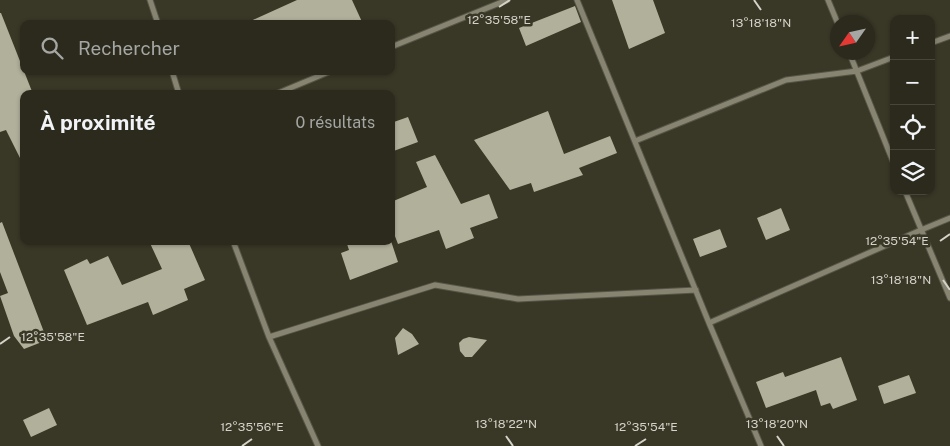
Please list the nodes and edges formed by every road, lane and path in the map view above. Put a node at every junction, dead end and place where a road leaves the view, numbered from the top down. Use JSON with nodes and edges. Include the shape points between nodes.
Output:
{"nodes":[{"id":1,"x":150,"y":0,"type":"edge"},
{"id":2,"x":507,"y":0,"type":"edge"},
{"id":3,"x":577,"y":0,"type":"edge"},
{"id":4,"x":828,"y":0,"type":"edge"},
{"id":5,"x":834,"y":15,"type":"edge"},
{"id":6,"x":157,"y":20,"type":"edge"},
{"id":7,"x":950,"y":36,"type":"edge"},
{"id":8,"x":935,"y":42,"type":"edge"},
{"id":9,"x":395,"y":45,"type":"edge"},
{"id":10,"x":890,"y":59,"type":"edge"},
{"id":11,"x":852,"y":60,"type":"edge"},
{"id":12,"x":857,"y":72,"type":"junction"},
{"id":13,"x":173,"y":75,"type":"edge"},
{"id":14,"x":321,"y":75,"type":"edge"},
{"id":15,"x":178,"y":90,"type":"edge"},
{"id":16,"x":286,"y":90,"type":"edge"},
{"id":17,"x":635,"y":142,"type":"junction"},
{"id":18,"x":890,"y":154,"type":"edge"},
{"id":19,"x":907,"y":195,"type":"edge"},
{"id":20,"x":950,"y":218,"type":"edge"},
{"id":21,"x":920,"y":230,"type":"junction"},
{"id":22,"x":234,"y":245,"type":"edge"},
{"id":23,"x":696,"y":290,"type":"junction"},
{"id":24,"x":950,"y":298,"type":"edge"},
{"id":25,"x":709,"y":323,"type":"junction"},
{"id":26,"x":269,"y":337,"type":"junction"},
{"id":27,"x":318,"y":446,"type":"edge"},
{"id":28,"x":761,"y":446,"type":"edge"}],
"edges":[{"from":1,"to":6,"type":"street"},
{"from":2,"to":9,"type":"street"},
{"from":3,"to":17,"type":"street"},
{"from":4,"to":5,"type":"street"},
{"from":7,"to":8,"type":"street"},
{"from":10,"to":12,"type":"street"},
{"from":11,"to":12,"type":"street"},
{"from":12,"to":17,"type":"street","via":[[786,80]]},
{"from":12,"to":18,"type":"street"},
{"from":13,"to":15,"type":"street"},
{"from":14,"to":16,"type":"street"},
{"from":17,"to":23,"type":"street"},
{"from":19,"to":21,"type":"street"},
{"from":20,"to":21,"type":"street"},
{"from":21,"to":24,"type":"street"},
{"from":21,"to":25,"type":"street"},
{"from":22,"to":26,"type":"street"},
{"from":23,"to":25,"type":"street"},
{"from":23,"to":26,"type":"street","via":[[518,299],[435,285]]},
{"from":25,"to":28,"type":"street"},
{"from":26,"to":27,"type":"street"}]}
